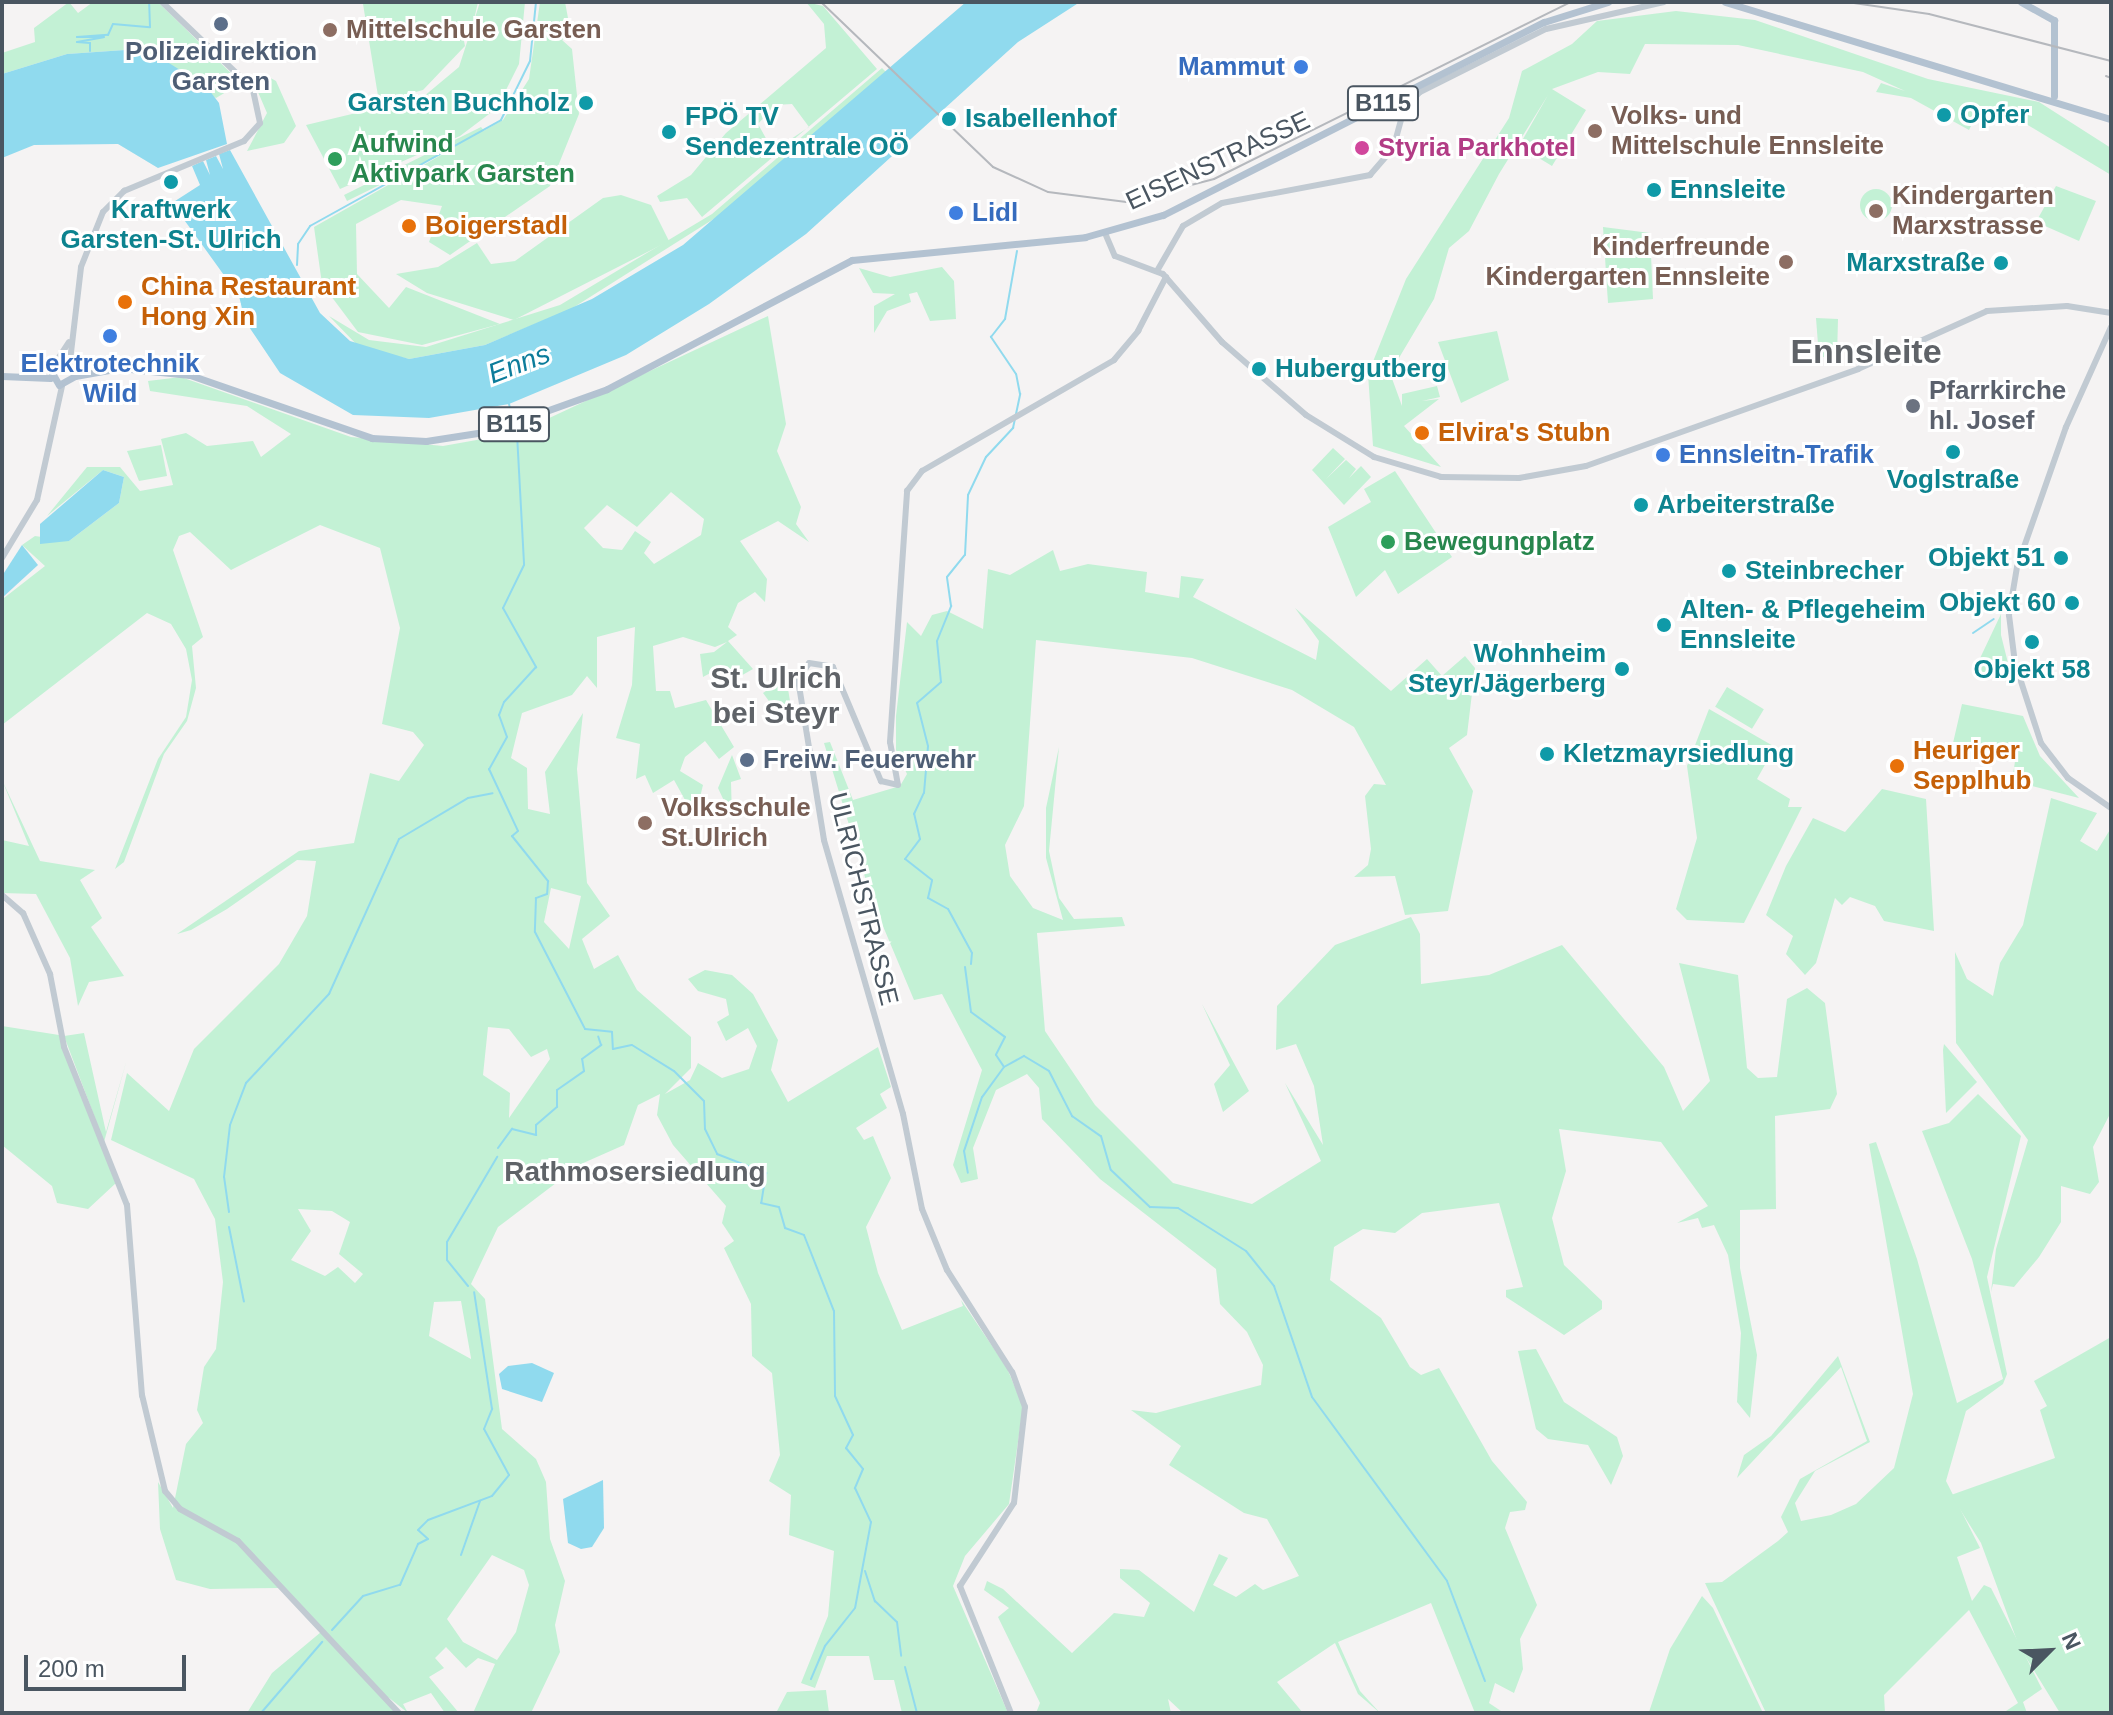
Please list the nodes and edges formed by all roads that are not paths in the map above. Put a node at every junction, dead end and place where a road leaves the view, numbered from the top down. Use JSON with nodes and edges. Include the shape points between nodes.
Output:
{"nodes":[{"id":1,"x":162,"y":2,"type":"edge"},
{"id":2,"x":1608,"y":2,"type":"edge"},
{"id":3,"x":1664,"y":2,"type":"edge"},
{"id":4,"x":1725,"y":2,"type":"edge"},
{"id":5,"x":2021,"y":2,"type":"edge"},
{"id":6,"x":2055,"y":81,"type":"junction"},
{"id":7,"x":2014,"y":88,"type":"junction"},
{"id":8,"x":2054,"y":96,"type":"junction"},
{"id":9,"x":2111,"y":119,"type":"edge"},
{"id":10,"x":1105,"y":233,"type":"junction"},
{"id":11,"x":1157,"y":271,"type":"junction"},
{"id":12,"x":1166,"y":277,"type":"junction"},
{"id":13,"x":2111,"y":313,"type":"edge"},
{"id":14,"x":2111,"y":327,"type":"edge"},
{"id":15,"x":69,"y":342,"type":"junction"},
{"id":16,"x":58,"y":359,"type":"junction"},
{"id":17,"x":72,"y":364,"type":"junction"},
{"id":18,"x":96,"y":370,"type":"junction"},
{"id":19,"x":2,"y":376,"type":"edge"},
{"id":20,"x":51,"y":376,"type":"junction"},
{"id":21,"x":75,"y":376,"type":"junction"},
{"id":22,"x":62,"y":386,"type":"junction"},
{"id":23,"x":56,"y":393,"type":"junction"},
{"id":24,"x":2,"y":558,"type":"edge"},
{"id":25,"x":2111,"y":808,"type":"edge"},
{"id":26,"x":2,"y":895,"type":"edge"},
{"id":27,"x":399,"y":1713,"type":"edge"},
{"id":28,"x":1011,"y":1713,"type":"edge"}],
"edges":[{"from":1,"to":15,"type":"street","via":[[258,96],[260,123],[244,141],[118,195],[91,229]]},
{"from":2,"to":10,"type":"main road","name":"EISENSTRASSE","number":"B115","via":[[1544,22],[1187,203]]},
{"from":3,"to":11,"type":"street","name":"EISENSTRASSE","via":[[1546,29],[1420,92],[1370,175],[1222,203],[1183,226]]},
{"from":4,"to":7,"type":"main road","via":[[1764,9]]},
{"from":5,"to":6,"type":"main road","via":[[2053,16]]},
{"from":6,"to":7,"type":"main road","via":[[2045,88]]},
{"from":6,"to":8,"type":"main road"},
{"from":7,"to":8,"type":"main road"},
{"from":8,"to":9,"type":"main road"},
{"from":10,"to":11,"type":"street","name":"EISENSTRASSE","via":[[1121,260]]},
{"from":10,"to":18,"type":"main road","name":"EISENSTRASSE","number":"B115","via":[[893,251],[795,286],[607,389],[446,440],[351,432],[190,375]]},
{"from":11,"to":12,"type":"street"},
{"from":12,"to":13,"type":"street","via":[[1282,398],[1404,469],[1441,477],[1523,477],[1586,466],[1793,393],[1987,311],[2059,306]]},
{"from":12,"to":28,"type":"street","name":"ULRICHSTRASSE","via":[[1121,353],[922,471],[905,497],[890,742],[900,784],[883,784],[833,667],[809,663],[798,685],[824,840],[903,1114],[922,1209],[947,1270],[1012,1372],[1025,1407],[1014,1503],[960,1586]]},
{"from":14,"to":25,"type":"street","via":[[2066,427],[2010,602],[2015,663],[2037,736],[2061,772]]},
{"from":15,"to":16,"type":"street"},
{"from":15,"to":17,"type":"street"},
{"from":16,"to":17,"type":"main road","number":"B115"},
{"from":16,"to":20,"type":"main road"},
{"from":17,"to":18,"type":"main road","number":"B115"},
{"from":17,"to":21,"type":"main road"},
{"from":18,"to":21,"type":"main road","number":"B115"},
{"from":19,"to":20,"type":"main road"},
{"from":20,"to":22,"type":"main road"},
{"from":20,"to":23,"type":"street"},
{"from":21,"to":22,"type":"main road","number":"B115"},
{"from":22,"to":23,"type":"street"},
{"from":23,"to":24,"type":"street","via":[[40,490]]},
{"from":26,"to":27,"type":"street","via":[[23,913],[50,974],[64,1047],[127,1205],[142,1395],[165,1491],[180,1509],[238,1541]]}]}
